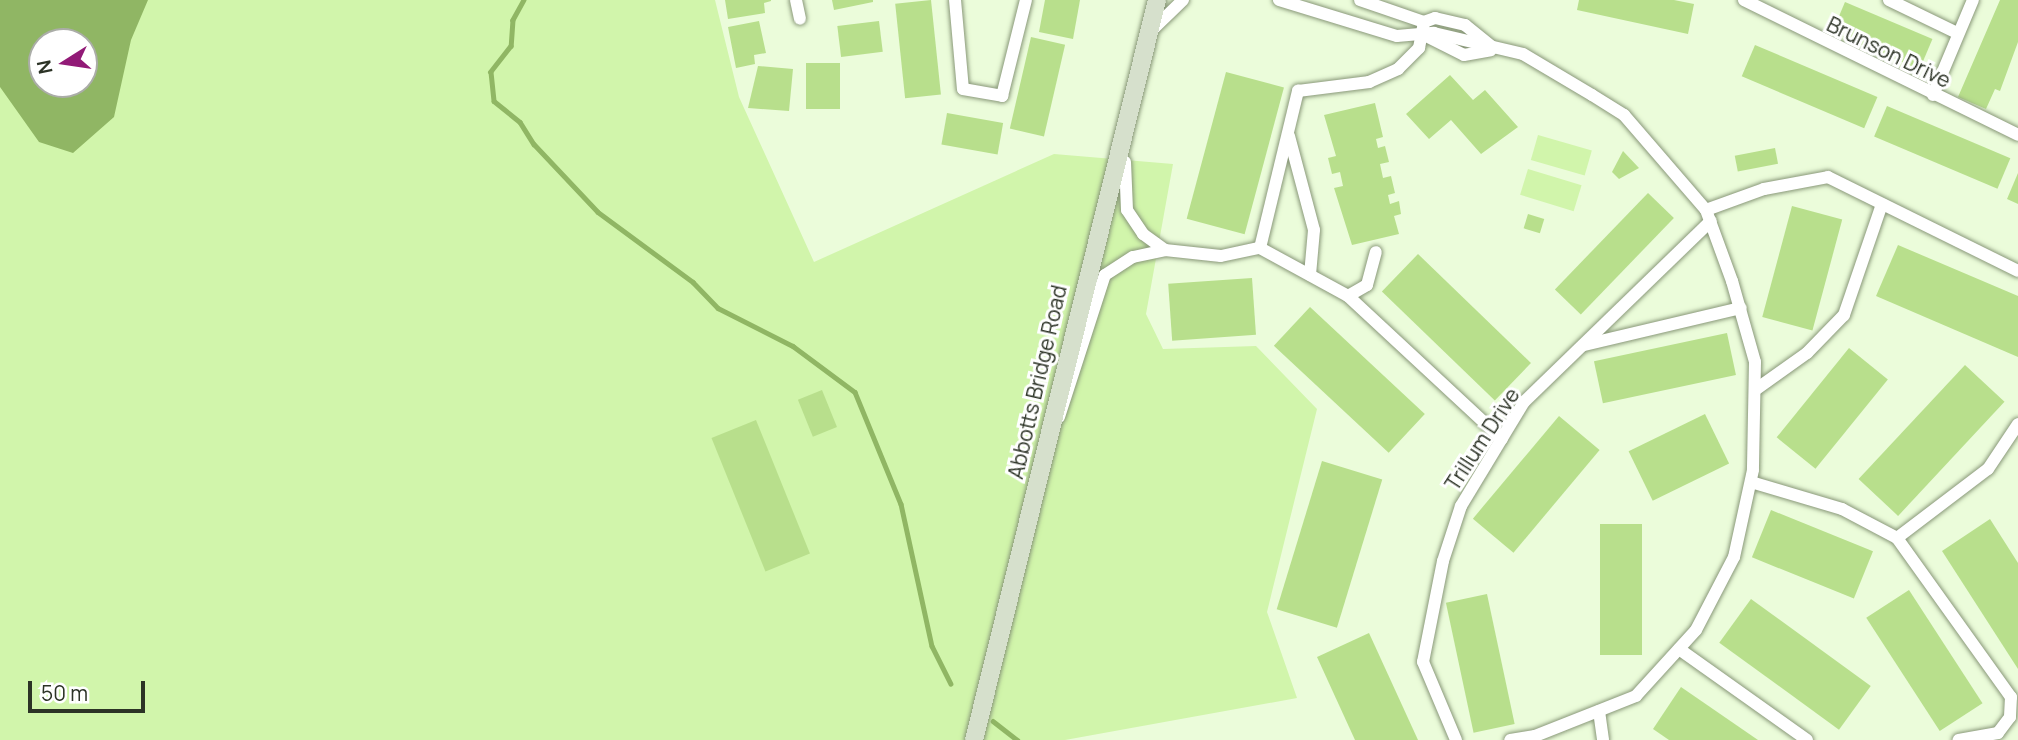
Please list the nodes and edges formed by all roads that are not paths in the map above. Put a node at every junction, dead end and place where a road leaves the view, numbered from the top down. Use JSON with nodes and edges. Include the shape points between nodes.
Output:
{"nodes":[{"id":1,"x":796,"y":0,"type":"edge"},
{"id":2,"x":956,"y":0,"type":"edge"},
{"id":3,"x":1026,"y":0,"type":"edge"},
{"id":4,"x":1157,"y":0,"type":"edge"},
{"id":5,"x":1183,"y":0,"type":"edge"},
{"id":6,"x":1279,"y":0,"type":"edge"},
{"id":7,"x":1744,"y":0,"type":"edge"},
{"id":8,"x":1889,"y":0,"type":"edge"},
{"id":9,"x":1973,"y":0,"type":"edge"},
{"id":10,"x":1364,"y":1,"type":"edge"},
{"id":11,"x":800,"y":19,"type":"dead end"},
{"id":12,"x":1424,"y":22,"type":"junction"},
{"id":13,"x":1361,"y":25,"type":"junction"},
{"id":14,"x":1957,"y":33,"type":"junction"},
{"id":15,"x":1147,"y":35,"type":"junction"},
{"id":16,"x":1424,"y":37,"type":"junction"},
{"id":17,"x":1494,"y":50,"type":"junction"},
{"id":18,"x":1933,"y":94,"type":"junction"},
{"id":19,"x":1129,"y":104,"type":"junction"},
{"id":20,"x":1288,"y":132,"type":"junction"},
{"id":21,"x":2018,"y":135,"type":"edge"},
{"id":22,"x":1882,"y":204,"type":"junction"},
{"id":23,"x":1709,"y":216,"type":"junction"},
{"id":24,"x":1260,"y":248,"type":"junction"},
{"id":25,"x":1165,"y":250,"type":"junction"},
{"id":26,"x":1376,"y":252,"type":"dead end"},
{"id":27,"x":2018,"y":271,"type":"edge"},
{"id":28,"x":1310,"y":275,"type":"junction"},
{"id":29,"x":1348,"y":296,"type":"junction"},
{"id":30,"x":1741,"y":308,"type":"junction"},
{"id":31,"x":1583,"y":345,"type":"junction"},
{"id":32,"x":1755,"y":390,"type":"junction"},
{"id":33,"x":2018,"y":424,"type":"edge"},
{"id":34,"x":1502,"y":439,"type":"junction"},
{"id":35,"x":1047,"y":442,"type":"junction"},
{"id":36,"x":1751,"y":482,"type":"junction"},
{"id":37,"x":1897,"y":538,"type":"junction"},
{"id":38,"x":1679,"y":649,"type":"junction"},
{"id":39,"x":1599,"y":711,"type":"junction"},
{"id":40,"x":1533,"y":738,"type":"edge"},
{"id":41,"x":974,"y":740,"type":"edge"},
{"id":42,"x":1456,"y":740,"type":"edge"},
{"id":43,"x":1510,"y":740,"type":"edge"},
{"id":44,"x":1603,"y":740,"type":"edge"},
{"id":45,"x":1807,"y":740,"type":"edge"},
{"id":46,"x":1959,"y":740,"type":"edge"}],
"edges":[{"from":1,"to":11,"type":"street"},
{"from":2,"to":3,"type":"street","via":[[963,89],[1002,96]]},
{"from":4,"to":15,"type":"main road","name":"Abbotts Bridge Road"},
{"from":5,"to":15,"type":"street"},
{"from":6,"to":13,"type":"street"},
{"from":7,"to":18,"type":"street","name":"Brunson Drive"},
{"from":8,"to":14,"type":"street"},
{"from":9,"to":14,"type":"street"},
{"from":10,"to":12,"type":"street"},
{"from":10,"to":13,"type":"street"},
{"from":12,"to":16,"type":"street"},
{"from":12,"to":17,"type":"street","via":[[1435,18],[1465,25]]},
{"from":13,"to":16,"type":"street"},
{"from":14,"to":18,"type":"street"},
{"from":15,"to":19,"type":"main road","name":"Abbotts Bridge Road"},
{"from":16,"to":17,"type":"street","via":[[1464,55]]},
{"from":16,"to":20,"type":"street","via":[[1398,69],[1369,82],[1298,91]]},
{"from":17,"to":23,"type":"street","via":[[1523,54],[1623,115]]},
{"from":18,"to":21,"type":"street","name":"Brunson Drive"},
{"from":19,"to":25,"type":"street","via":[[1122,194],[1134,223]]},
{"from":19,"to":35,"type":"main road","name":"Abbotts Bridge Road"},
{"from":20,"to":24,"type":"street"},
{"from":20,"to":28,"type":"street","via":[[1314,230]]},
{"from":22,"to":23,"type":"street","via":[[1828,177],[1764,189]]},
{"from":22,"to":27,"type":"street"},
{"from":22,"to":32,"type":"street","via":[[1844,315],[1807,353]]},
{"from":23,"to":30,"type":"street"},
{"from":23,"to":31,"type":"street","name":"Trillum Drive"},
{"from":24,"to":25,"type":"street","via":[[1221,256]]},
{"from":24,"to":28,"type":"street"},
{"from":25,"to":35,"type":"street","via":[[1133,257],[1105,275],[1072,391]]},
{"from":26,"to":29,"type":"street","via":[[1367,285]]},
{"from":28,"to":29,"type":"street"},
{"from":29,"to":34,"type":"street"},
{"from":30,"to":31,"type":"street"},
{"from":30,"to":32,"type":"street","via":[[1755,362]]},
{"from":31,"to":34,"type":"street","name":"Trillum Drive","via":[[1524,402]]},
{"from":32,"to":36,"type":"street"},
{"from":33,"to":37,"type":"street","via":[[1988,469]]},
{"from":34,"to":42,"type":"street","name":"Trillum Drive","via":[[1461,506],[1423,662]]},
{"from":35,"to":41,"type":"main road","name":"Abbotts Bridge Road"},
{"from":36,"to":37,"type":"street","via":[[1842,509]]},
{"from":36,"to":38,"type":"street","via":[[1734,556],[1696,630]]},
{"from":37,"to":46,"type":"street","via":[[2011,697],[2010,717],[1998,733]]},
{"from":38,"to":39,"type":"street","via":[[1636,696]]},
{"from":38,"to":45,"type":"street"},
{"from":39,"to":40,"type":"street"},
{"from":39,"to":44,"type":"street"},
{"from":40,"to":43,"type":"street"}]}
